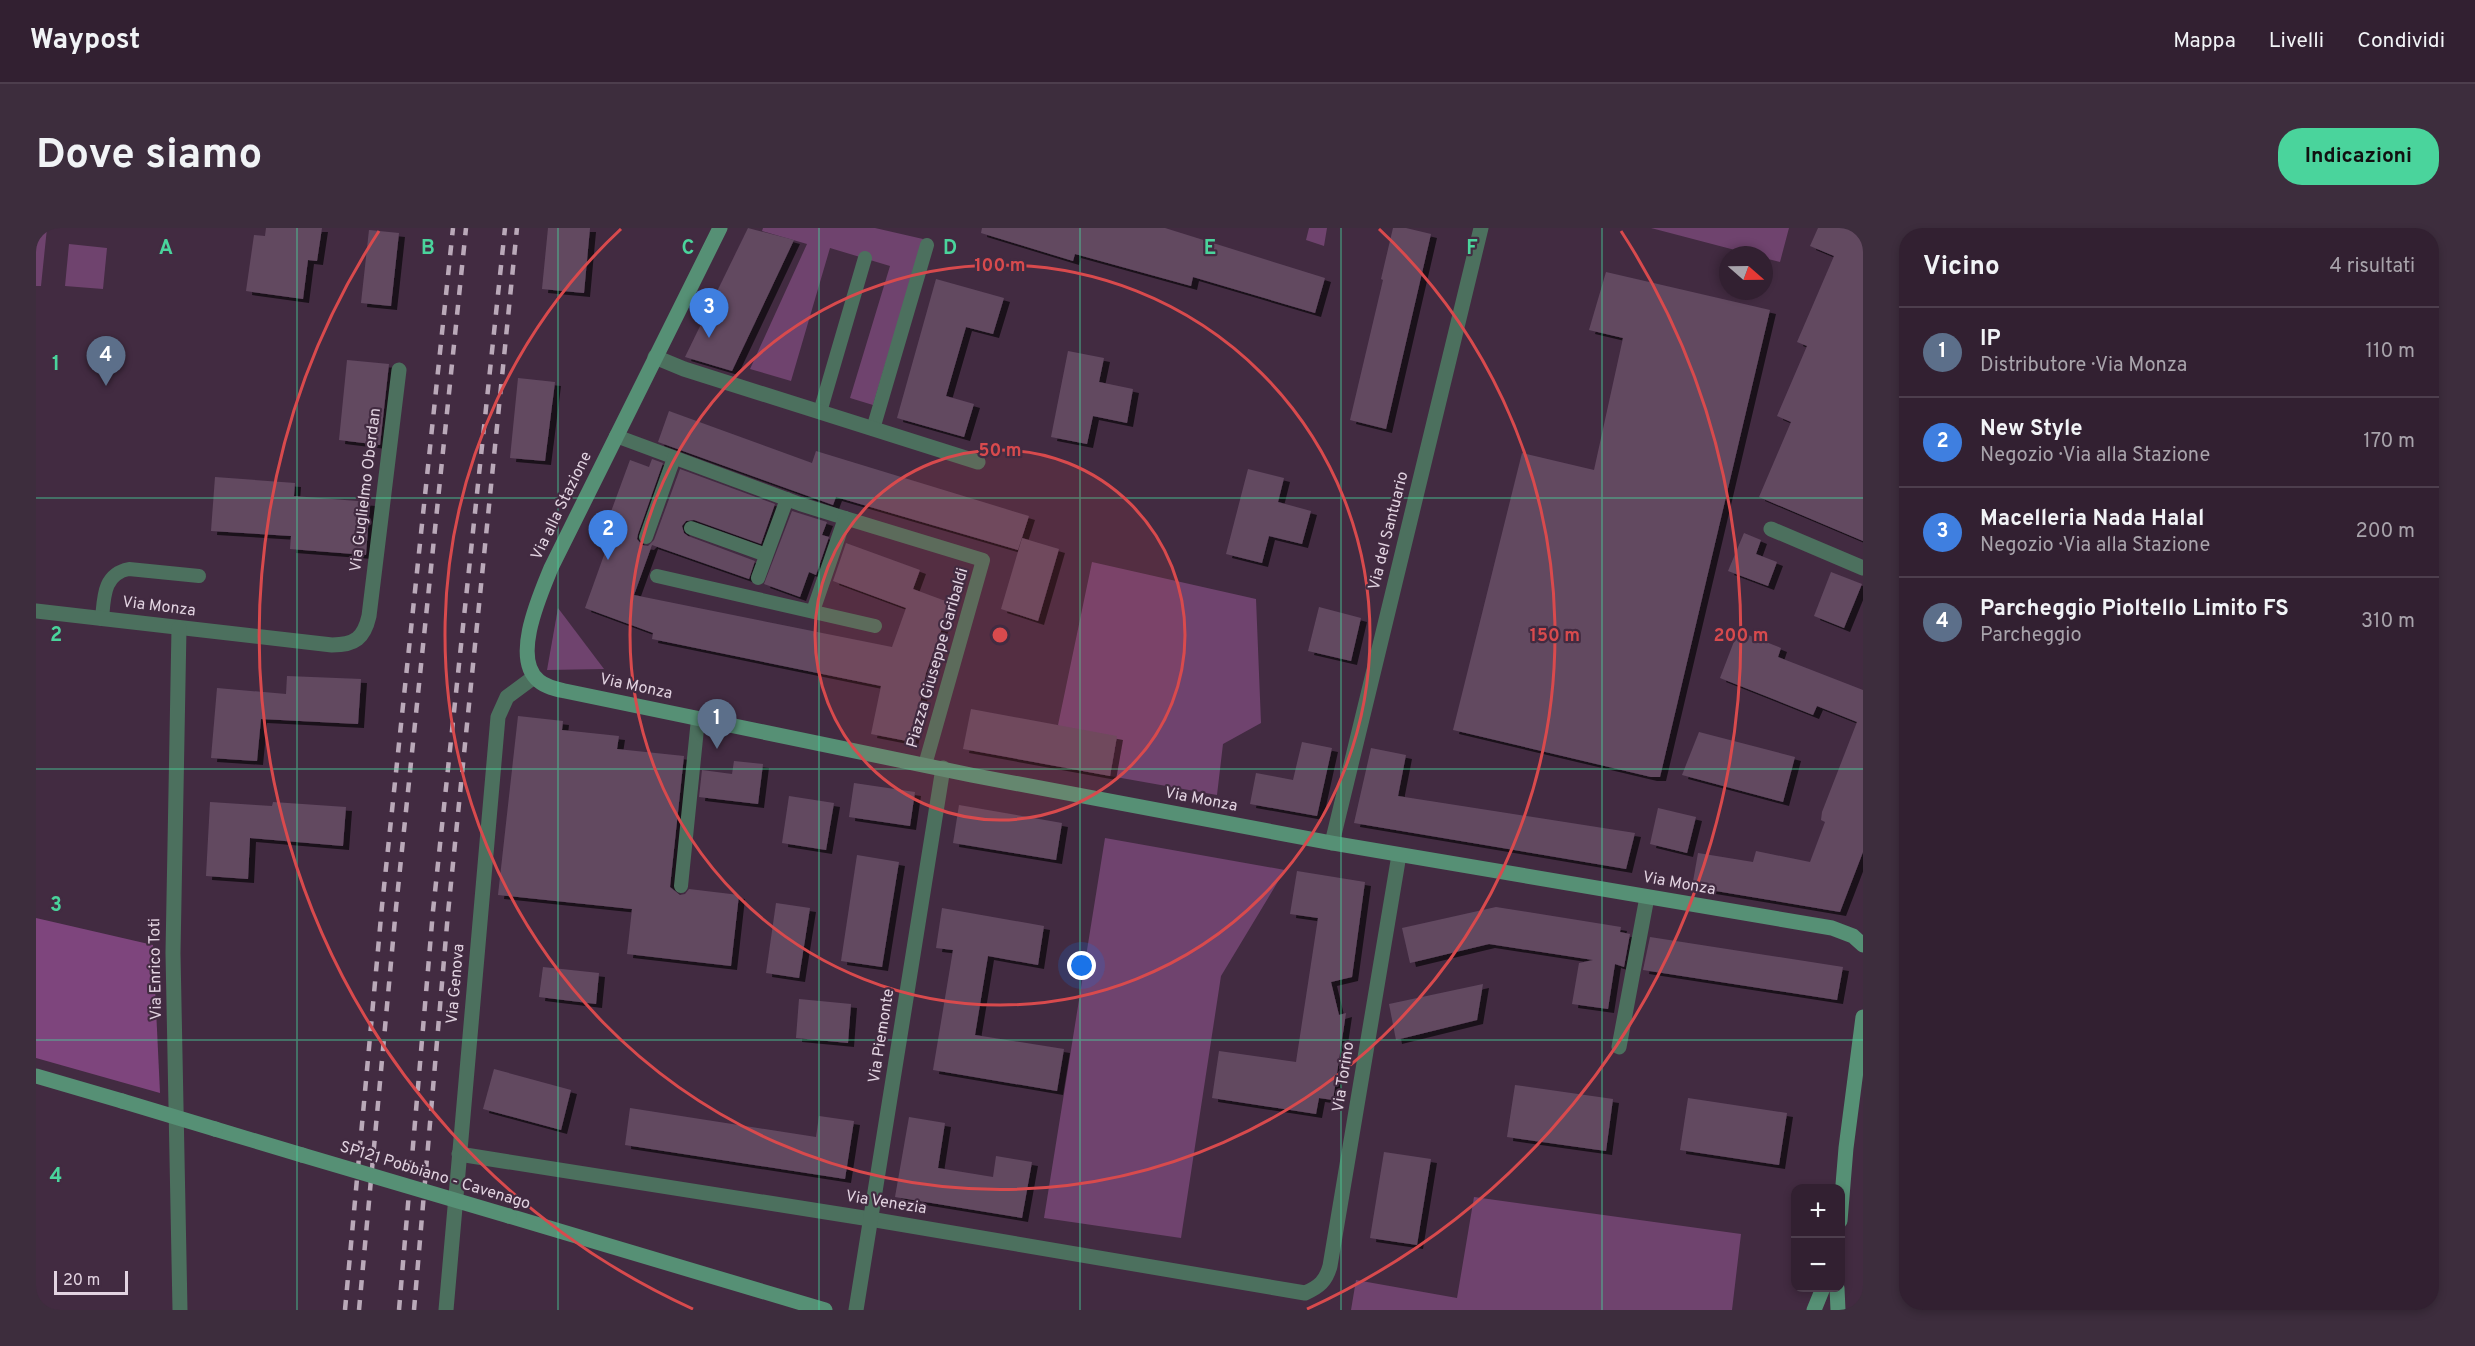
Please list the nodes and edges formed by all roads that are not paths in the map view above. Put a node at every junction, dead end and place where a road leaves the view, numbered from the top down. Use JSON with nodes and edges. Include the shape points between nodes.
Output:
{"nodes":[{"id":1,"x":720,"y":228,"type":"edge"},
{"id":2,"x":1481,"y":228,"type":"edge"},
{"id":3,"x":927,"y":245,"type":"dead end"},
{"id":4,"x":865,"y":258,"type":"dead end"},
{"id":5,"x":655,"y":357,"type":"junction"},
{"id":6,"x":399,"y":370,"type":"dead end"},
{"id":7,"x":820,"y":412,"type":"junction"},
{"id":8,"x":873,"y":429,"type":"junction"},
{"id":9,"x":616,"y":436,"type":"junction"},
{"id":10,"x":674,"y":458,"type":"junction"},
{"id":11,"x":978,"y":462,"type":"dead end"},
{"id":12,"x":793,"y":502,"type":"junction"},
{"id":13,"x":845,"y":518,"type":"junction"},
{"id":14,"x":691,"y":528,"type":"dead end"},
{"id":15,"x":1771,"y":530,"type":"dead end"},
{"id":16,"x":646,"y":537,"type":"dead end"},
{"id":17,"x":766,"y":555,"type":"junction"},
{"id":18,"x":1863,"y":568,"type":"edge"},
{"id":19,"x":199,"y":576,"type":"dead end"},
{"id":20,"x":657,"y":576,"type":"dead end"},
{"id":21,"x":758,"y":578,"type":"dead end"},
{"id":22,"x":36,"y":611,"type":"edge"},
{"id":23,"x":813,"y":611,"type":"junction"},
{"id":24,"x":369,"y":616,"type":"joint"},
{"id":25,"x":102,"y":619,"type":"junction"},
{"id":26,"x":876,"y":626,"type":"dead end"},
{"id":27,"x":179,"y":628,"type":"junction"},
{"id":28,"x":534,"y":677,"type":"junction"},
{"id":29,"x":698,"y":719,"type":"junction"},
{"id":30,"x":925,"y":765,"type":"junction"},
{"id":31,"x":943,"y":768,"type":"junction"},
{"id":32,"x":1332,"y":843,"type":"junction"},
{"id":33,"x":1399,"y":855,"type":"junction"},
{"id":34,"x":681,"y":886,"type":"dead end"},
{"id":35,"x":1647,"y":897,"type":"junction"},
{"id":36,"x":1863,"y":945,"type":"edge"},
{"id":37,"x":1863,"y":1025,"type":"edge"},
{"id":38,"x":1619,"y":1047,"type":"dead end"},
{"id":39,"x":36,"y":1076,"type":"edge"},
{"id":40,"x":459,"y":1154,"type":"junction"},
{"id":41,"x":1843,"y":1184,"type":"edge"},
{"id":42,"x":870,"y":1219,"type":"junction"},
{"id":43,"x":1821,"y":1292,"type":"edge"},
{"id":44,"x":1837,"y":1292,"type":"edge"},
{"id":45,"x":1305,"y":1293,"type":"joint"},
{"id":46,"x":180,"y":1310,"type":"edge"},
{"id":47,"x":446,"y":1310,"type":"edge"},
{"id":48,"x":825,"y":1310,"type":"edge"},
{"id":49,"x":856,"y":1310,"type":"edge"},
{"id":50,"x":1814,"y":1310,"type":"edge"},
{"id":51,"x":1838,"y":1310,"type":"edge"}],
"edges":[{"from":1,"to":5,"type":"street","name":"Via alla Stazione"},
{"from":2,"to":32,"type":"street","name":"Via del Santuario"},
{"from":3,"to":8,"type":"lane"},
{"from":4,"to":7,"type":"lane"},
{"from":5,"to":7,"type":"street"},
{"from":5,"to":9,"type":"street","name":"Via alla Stazione"},
{"from":6,"to":24,"type":"street","name":"Via Guglielmo Oberdan"},
{"from":7,"to":8,"type":"street"},
{"from":8,"to":11,"type":"street"},
{"from":9,"to":10,"type":"lane","name":"Piazza Giuseppe Garibaldi"},
{"from":9,"to":28,"type":"street","name":"Via alla Stazione","via":[[537,600],[527,649]]},
{"from":10,"to":12,"type":"lane","name":"Piazza Giuseppe Garibaldi"},
{"from":10,"to":16,"type":"lane"},
{"from":12,"to":13,"type":"lane","name":"Piazza Giuseppe Garibaldi"},
{"from":12,"to":17,"type":"lane"},
{"from":13,"to":23,"type":"lane"},
{"from":13,"to":30,"type":"lane","name":"Piazza Giuseppe Garibaldi","via":[[983,560]]},
{"from":14,"to":17,"type":"lane"},
{"from":15,"to":18,"type":"street"},
{"from":17,"to":21,"type":"lane"},
{"from":19,"to":25,"type":"lane","via":[[120,571],[108,582]]},
{"from":20,"to":23,"type":"lane"},
{"from":22,"to":25,"type":"street","name":"Via Monza"},
{"from":23,"to":26,"type":"lane"},
{"from":24,"to":27,"type":"street","name":"Via Monza","via":[[362,635],[345,645]]},
{"from":25,"to":27,"type":"street","name":"Via Monza"},
{"from":27,"to":46,"type":"street","name":"Via Enrico Toti","via":[[173,953]]},
{"from":28,"to":29,"type":"street","name":"Via Monza","via":[[565,691]]},
{"from":28,"to":40,"type":"street","name":"Via Genova","via":[[507,697],[498,717]]},
{"from":29,"to":30,"type":"street","name":"Via Monza"},
{"from":29,"to":34,"type":"lane"},
{"from":30,"to":31,"type":"street","name":"Via Monza"},
{"from":31,"to":32,"type":"street","name":"Via Monza"},
{"from":31,"to":42,"type":"street","name":"Via Piemonte"},
{"from":32,"to":33,"type":"street","name":"Via Monza"},
{"from":33,"to":35,"type":"street","name":"Via Monza"},
{"from":33,"to":45,"type":"street","name":"Via Torino","via":[[1328,1276],[1319,1287]]},
{"from":35,"to":36,"type":"street","name":"Via Monza","via":[[1832,928],[1853,936]]},
{"from":35,"to":38,"type":"street"},
{"from":37,"to":41,"type":"street"},
{"from":39,"to":48,"type":"street","name":"SP121 Pobbiano - Cavenago","bridge":true},
{"from":40,"to":42,"type":"street","name":"Via Venezia"},
{"from":40,"to":47,"type":"street","name":"Via Genova"},
{"from":42,"to":45,"type":"street","name":"Via Venezia"},
{"from":42,"to":49,"type":"street","name":"Via Piemonte"},
{"from":43,"to":50,"type":"street"},
{"from":44,"to":51,"type":"street"}]}
